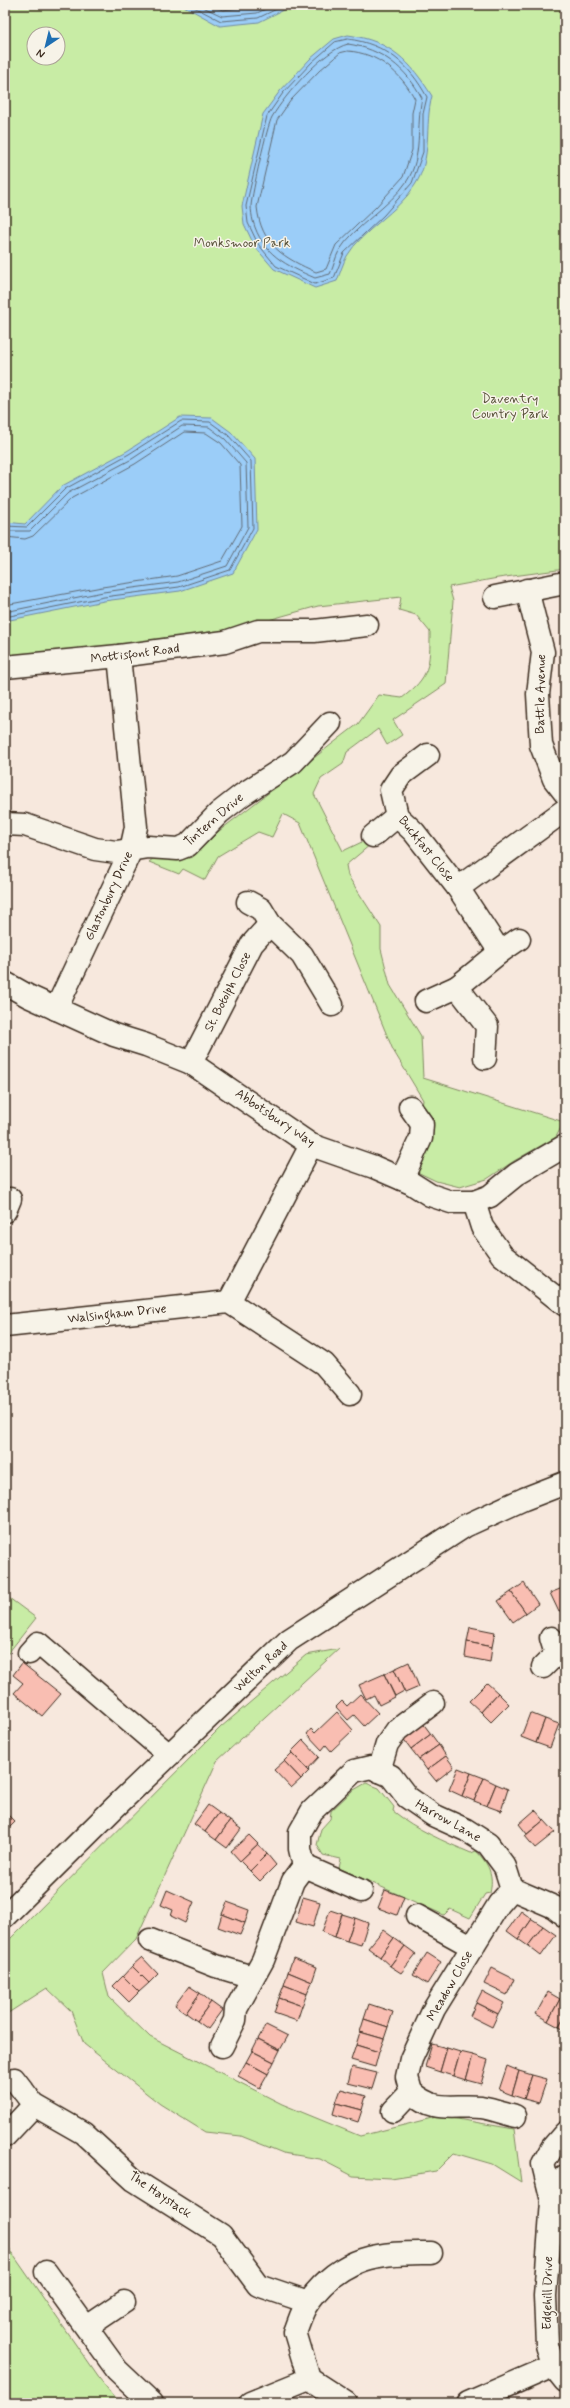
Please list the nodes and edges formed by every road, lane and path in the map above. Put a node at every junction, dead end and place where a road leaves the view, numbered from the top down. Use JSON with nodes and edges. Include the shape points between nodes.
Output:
{"nodes":[{"id":1,"x":565,"y":583,"type":"edge"},
{"id":2,"x":527,"y":590,"type":"junction"},
{"id":3,"x":495,"y":597,"type":"dead end"},
{"id":4,"x":367,"y":625,"type":"dead end"},
{"id":5,"x":119,"y":656,"type":"junction"},
{"id":6,"x":5,"y":667,"type":"edge"},
{"id":7,"x":330,"y":723,"type":"dead end"},
{"id":8,"x":428,"y":755,"type":"dead end"},
{"id":9,"x":565,"y":794,"type":"edge"},
{"id":10,"x":565,"y":810,"type":"edge"},
{"id":11,"x":397,"y":816,"type":"junction"},
{"id":12,"x":5,"y":824,"type":"edge"},
{"id":13,"x":373,"y":836,"type":"dead end"},
{"id":14,"x":131,"y":850,"type":"junction"},
{"id":15,"x":458,"y":888,"type":"junction"},
{"id":16,"x":248,"y":902,"type":"dead end"},
{"id":17,"x":270,"y":924,"type":"junction"},
{"id":18,"x":519,"y":939,"type":"dead end"},
{"id":19,"x":500,"y":952,"type":"junction"},
{"id":20,"x":5,"y":983,"type":"edge"},
{"id":21,"x":457,"y":987,"type":"junction"},
{"id":22,"x":426,"y":1001,"type":"dead end"},
{"id":23,"x":332,"y":1005,"type":"dead end"},
{"id":24,"x":56,"y":1010,"type":"junction"},
{"id":25,"x":485,"y":1058,"type":"dead end"},
{"id":26,"x":191,"y":1063,"type":"junction"},
{"id":27,"x":410,"y":1106,"type":"dead end"},
{"id":28,"x":311,"y":1145,"type":"junction"},
{"id":29,"x":565,"y":1146,"type":"edge"},
{"id":30,"x":402,"y":1179,"type":"junction"},
{"id":31,"x":474,"y":1202,"type":"junction"},
{"id":32,"x":229,"y":1302,"type":"junction"},
{"id":33,"x":565,"y":1305,"type":"edge"},
{"id":34,"x":5,"y":1326,"type":"edge"},
{"id":35,"x":350,"y":1394,"type":"dead end"},
{"id":36,"x":565,"y":1483,"type":"edge"},
{"id":37,"x":29,"y":1653,"type":"dead end"},
{"id":38,"x":433,"y":1703,"type":"dead end"},
{"id":39,"x":169,"y":1755,"type":"junction"},
{"id":40,"x":379,"y":1771,"type":"junction"},
{"id":41,"x":304,"y":1866,"type":"junction"},
{"id":42,"x":512,"y":1889,"type":"junction"},
{"id":43,"x":361,"y":1891,"type":"dead end"},
{"id":44,"x":5,"y":1916,"type":"edge"},
{"id":45,"x":417,"y":1916,"type":"dead end"},
{"id":46,"x":565,"y":1916,"type":"edge"},
{"id":47,"x":150,"y":1940,"type":"dead end"},
{"id":48,"x":473,"y":1947,"type":"junction"},
{"id":49,"x":247,"y":1986,"type":"junction"},
{"id":50,"x":222,"y":2046,"type":"dead end"},
{"id":51,"x":14,"y":2079,"type":"dead end"},
{"id":52,"x":410,"y":2092,"type":"junction"},
{"id":53,"x":34,"y":2105,"type":"junction"},
{"id":54,"x":393,"y":2111,"type":"dead end"},
{"id":55,"x":515,"y":2116,"type":"dead end"},
{"id":56,"x":565,"y":2133,"type":"edge"},
{"id":57,"x":5,"y":2136,"type":"edge"},
{"id":58,"x":565,"y":2177,"type":"edge"},
{"id":59,"x":552,"y":2201,"type":"junction"},
{"id":60,"x":431,"y":2253,"type":"dead end"},
{"id":61,"x":46,"y":2272,"type":"dead end"},
{"id":62,"x":124,"y":2302,"type":"dead end"},
{"id":63,"x":308,"y":2302,"type":"junction"},
{"id":64,"x":87,"y":2327,"type":"junction"},
{"id":65,"x":559,"y":2374,"type":"edge"},
{"id":66,"x":309,"y":2379,"type":"junction"},
{"id":67,"x":152,"y":2403,"type":"edge"},
{"id":68,"x":250,"y":2403,"type":"edge"},
{"id":69,"x":346,"y":2403,"type":"edge"},
{"id":70,"x":468,"y":2403,"type":"edge"}],
"edges":[{"from":1,"to":2,"type":"street"},
{"from":2,"to":3,"type":"street"},
{"from":2,"to":9,"type":"street","name":"Battle Avenue","via":[[543,652],[538,694],[541,745],[554,779]]},
{"from":4,"to":5,"type":"street","name":"Mottisfont Road","via":[[314,631],[258,631],[225,642]]},
{"from":5,"to":6,"type":"street","name":"Mottisfont Road"},
{"from":5,"to":14,"type":"street","name":"Glastonbury Drive","via":[[136,828]]},
{"from":7,"to":14,"type":"street","name":"Tintern Drive","via":[[293,762],[219,813],[188,845],[178,849],[148,847]]},
{"from":8,"to":11,"type":"street","name":"Buckfast Close","via":[[401,775],[391,790]]},
{"from":10,"to":15,"type":"street","name":"Buckfast Close"},
{"from":11,"to":13,"type":"street"},
{"from":11,"to":15,"type":"street","name":"Buckfast Close","via":[[414,832]]},
{"from":12,"to":14,"type":"street","name":"Tintern Drive","via":[[25,825],[95,850]]},
{"from":14,"to":24,"type":"street","name":"Glastonbury Drive"},
{"from":15,"to":19,"type":"street","name":"Buckfast Close"},
{"from":16,"to":17,"type":"street","via":[[261,909]]},
{"from":17,"to":23,"type":"street","via":[[302,955]]},
{"from":17,"to":26,"type":"street","name":"St. Botolph Close","via":[[252,944]]},
{"from":18,"to":19,"type":"street"},
{"from":19,"to":21,"type":"street"},
{"from":20,"to":24,"type":"street","name":"Abbotsbury Way"},
{"from":21,"to":22,"type":"street"},
{"from":21,"to":25,"type":"street","via":[[487,1026]]},
{"from":24,"to":26,"type":"street","name":"Abbotsbury Way","via":[[114,1036],[146,1045]]},
{"from":26,"to":28,"type":"street","name":"Abbotsbury Way"},
{"from":27,"to":30,"type":"street","via":[[422,1124],[421,1138]]},
{"from":28,"to":30,"type":"street","name":"Abbotsbury Way"},
{"from":28,"to":32,"type":"street"},
{"from":29,"to":31,"type":"street","name":"Abbotsbury Way","via":[[517,1174],[490,1196]]},
{"from":30,"to":31,"type":"street","name":"Abbotsbury Way","via":[[430,1195],[451,1202]]},
{"from":31,"to":33,"type":"street","via":[[482,1227],[502,1255]]},
{"from":32,"to":34,"type":"street","name":"Walsingham Drive"},
{"from":32,"to":35,"type":"street","via":[[324,1364]]},
{"from":36,"to":39,"type":"street","name":"Welton Road","via":[[465,1526],[289,1640]]},
{"from":37,"to":39,"type":"street","via":[[38,1643]]},
{"from":38,"to":40,"type":"street","via":[[397,1730],[387,1744]]},
{"from":39,"to":44,"type":"street","name":"Welton Road"},
{"from":40,"to":41,"type":"street","name":"Harrow Lane","via":[[371,1767],[354,1771],[312,1811],[300,1832]]},
{"from":40,"to":42,"type":"street","name":"Harrow Lane","via":[[391,1776],[407,1797],[433,1815],[466,1830],[488,1844],[505,1867]]},
{"from":41,"to":43,"type":"street"},
{"from":41,"to":49,"type":"street","via":[[293,1881],[263,1960]]},
{"from":42,"to":46,"type":"street","via":[[554,1908]]},
{"from":42,"to":48,"type":"street","name":"Meadow Close"},
{"from":45,"to":48,"type":"street"},
{"from":47,"to":49,"type":"street"},
{"from":48,"to":52,"type":"street","name":"Meadow Close","via":[[434,2009],[411,2059],[407,2077]]},
{"from":49,"to":50,"type":"street"},
{"from":51,"to":53,"type":"street","name":"The Haystack"},
{"from":52,"to":54,"type":"street"},
{"from":52,"to":55,"type":"street","via":[[421,2101],[436,2107],[482,2107]]},
{"from":53,"to":57,"type":"street"},
{"from":53,"to":63,"type":"street","name":"The Haystack","via":[[83,2134],[134,2180],[221,2235],[258,2285]]},
{"from":56,"to":59,"type":"street","name":"Edgehill Drive","via":[[543,2164]]},
{"from":58,"to":59,"type":"street","name":"Edgehill Drive"},
{"from":59,"to":65,"type":"street","name":"Edgehill Drive","via":[[545,2296],[548,2345]]},
{"from":60,"to":63,"type":"street","via":[[397,2253],[362,2259],[331,2276]]},
{"from":61,"to":64,"type":"street"},
{"from":62,"to":64,"type":"street"},
{"from":63,"to":66,"type":"street","via":[[295,2332]]},
{"from":64,"to":67,"type":"street","via":[[117,2370]]},
{"from":65,"to":70,"type":"street"},
{"from":66,"to":68,"type":"street"},
{"from":66,"to":69,"type":"street"}]}
